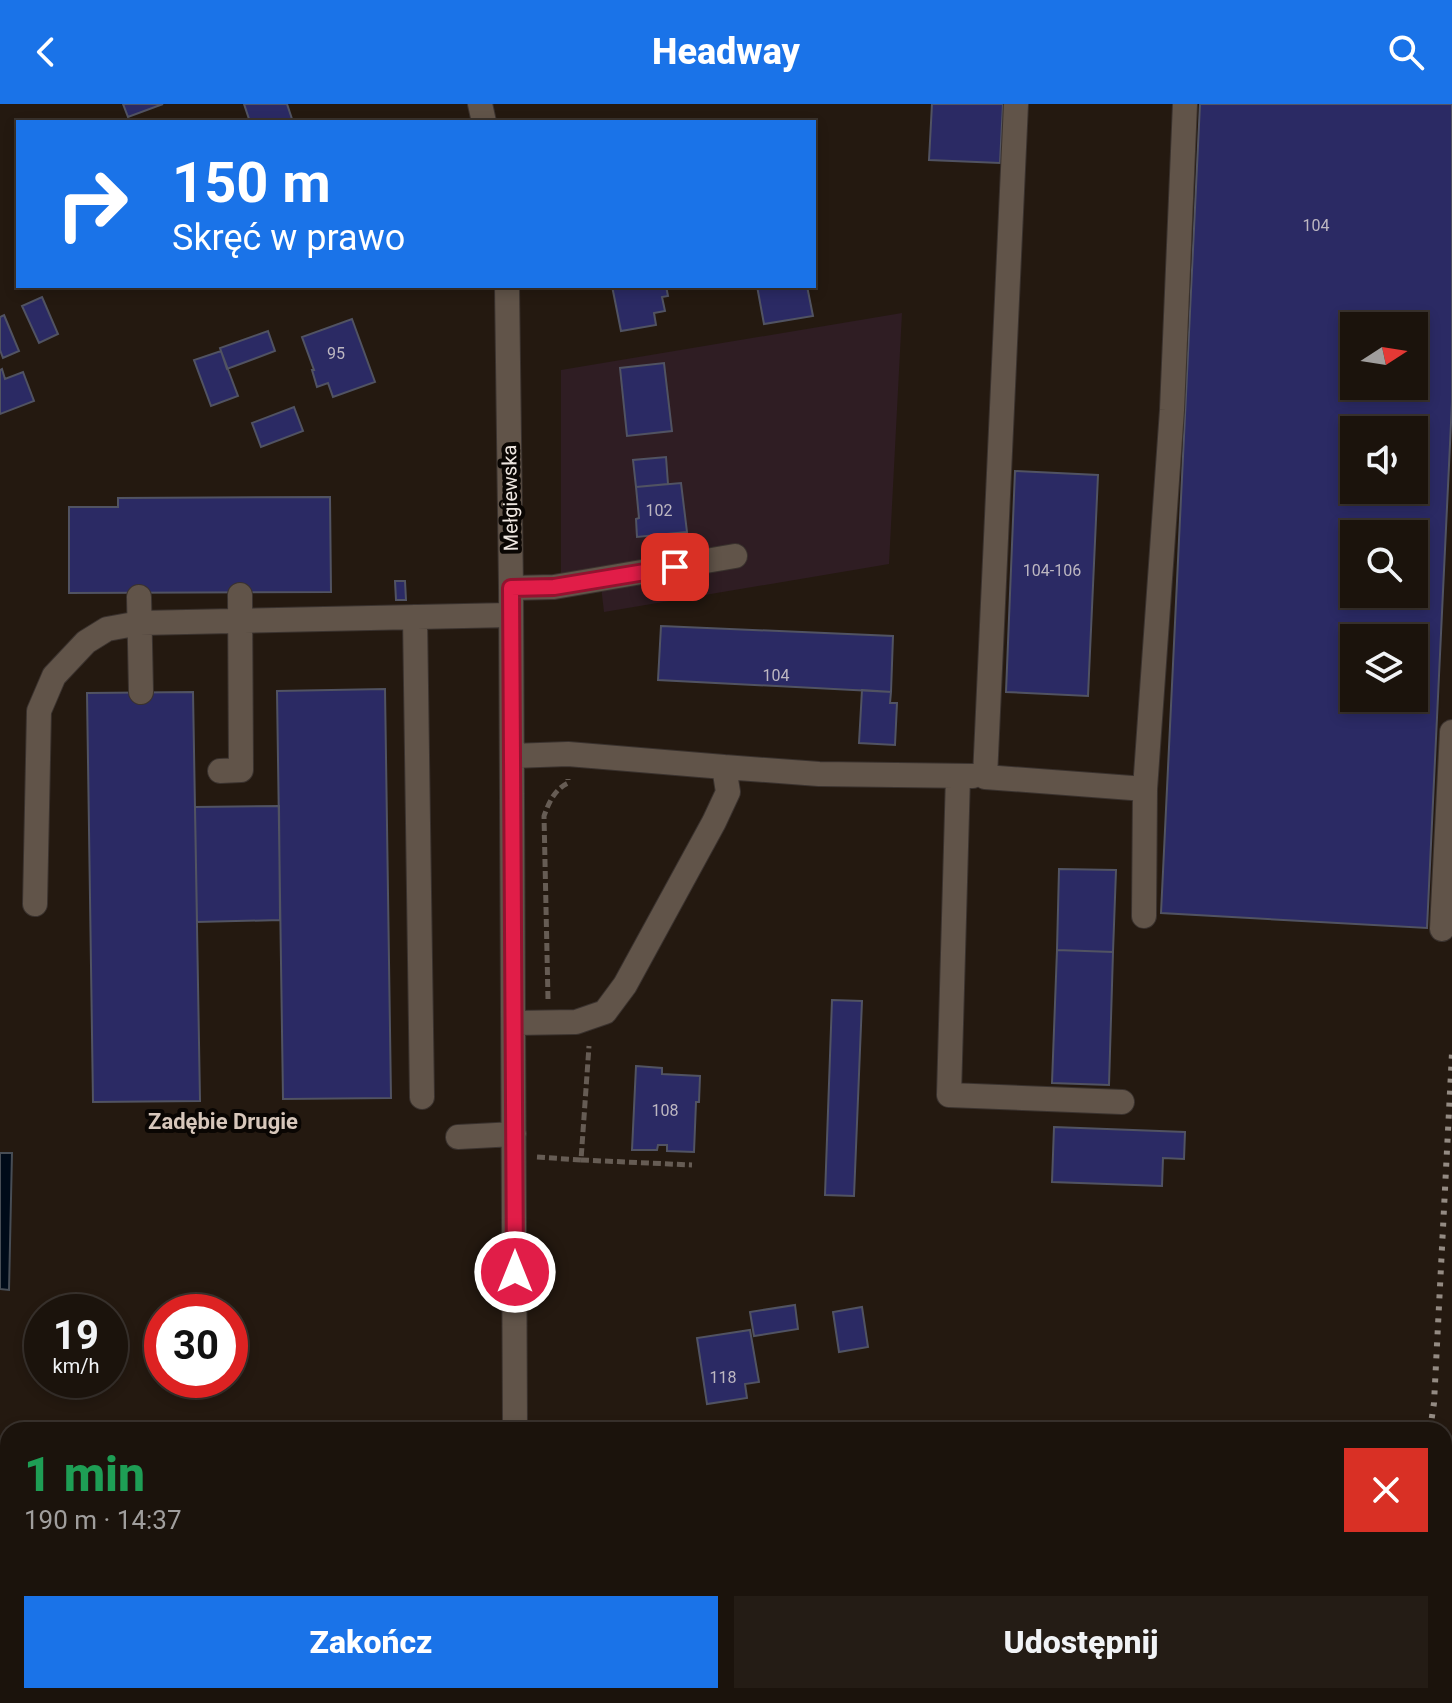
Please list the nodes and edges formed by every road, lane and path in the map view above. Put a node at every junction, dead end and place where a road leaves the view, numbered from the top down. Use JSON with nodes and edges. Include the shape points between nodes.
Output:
{"nodes":[{"id":1,"x":1016,"y":104,"type":"edge"},
{"id":2,"x":1185,"y":104,"type":"edge"},
{"id":3,"x":507,"y":288,"type":"edge"},
{"id":4,"x":735,"y":556,"type":"dead end"},
{"id":5,"x":511,"y":588,"type":"junction"},
{"id":6,"x":240,"y":595,"type":"dead end"},
{"id":7,"x":139,"y":597,"type":"dead end"},
{"id":8,"x":511,"y":615,"type":"junction"},
{"id":9,"x":415,"y":617,"type":"junction"},
{"id":10,"x":241,"y":620,"type":"junction"},
{"id":11,"x":140,"y":623,"type":"junction"},
{"id":12,"x":141,"y":692,"type":"dead end"},
{"id":13,"x":1452,"y":732,"type":"edge"},
{"id":14,"x":568,"y":754,"type":"junction"},
{"id":15,"x":512,"y":756,"type":"junction"},
{"id":16,"x":724,"y":767,"type":"junction"},
{"id":17,"x":220,"y":771,"type":"dead end"},
{"id":18,"x":958,"y":776,"type":"junction"},
{"id":19,"x":985,"y":777,"type":"junction"},
{"id":20,"x":1145,"y":789,"type":"junction"},
{"id":21,"x":35,"y":904,"type":"dead end"},
{"id":22,"x":1144,"y":916,"type":"dead end"},
{"id":23,"x":1442,"y":929,"type":"dead end"},
{"id":24,"x":549,"y":1022,"type":"junction"},
{"id":25,"x":514,"y":1023,"type":"junction"},
{"id":26,"x":589,"y":1041,"type":"dead end"},
{"id":27,"x":422,"y":1097,"type":"dead end"},
{"id":28,"x":1122,"y":1102,"type":"dead end"},
{"id":29,"x":514,"y":1134,"type":"junction"},
{"id":30,"x":458,"y":1137,"type":"dead end"},
{"id":31,"x":534,"y":1157,"type":"dead end"},
{"id":32,"x":581,"y":1160,"type":"junction"},
{"id":33,"x":692,"y":1165,"type":"dead end"},
{"id":34,"x":515,"y":1422,"type":"edge"}],
"edges":[{"from":1,"to":19,"type":"street"},
{"from":2,"to":20,"type":"street","via":[[1172,410]]},
{"from":3,"to":5,"type":"street","name":"Mełgiewska"},
{"from":4,"to":5,"type":"street","via":[[554,587]]},
{"from":5,"to":8,"type":"street","name":"Mełgiewska"},
{"from":6,"to":10,"type":"street"},
{"from":7,"to":11,"type":"street"},
{"from":8,"to":9,"type":"street"},
{"from":8,"to":15,"type":"street","name":"Mełgiewska"},
{"from":9,"to":10,"type":"street"},
{"from":9,"to":27,"type":"street"},
{"from":10,"to":11,"type":"street"},
{"from":10,"to":17,"type":"street","via":[[241,770]]},
{"from":11,"to":12,"type":"street"},
{"from":11,"to":21,"type":"street","via":[[107,629],[86,642],[54,676],[39,711]]},
{"from":13,"to":23,"type":"street"},
{"from":14,"to":15,"type":"street"},
{"from":14,"to":16,"type":"street"},
{"from":14,"to":24,"type":"path","via":[[568,783],[560,786],[544,816]]},
{"from":15,"to":25,"type":"street","name":"Mełgiewska"},
{"from":16,"to":18,"type":"street"},
{"from":16,"to":24,"type":"street","via":[[728,792],[625,985],[605,1012],[576,1022]]},
{"from":18,"to":19,"type":"street"},
{"from":18,"to":28,"type":"street","via":[[949,1095]]},
{"from":19,"to":20,"type":"street"},
{"from":20,"to":22,"type":"street"},
{"from":24,"to":25,"type":"street"},
{"from":25,"to":29,"type":"street","name":"Mełgiewska"},
{"from":26,"to":32,"type":"path"},
{"from":29,"to":30,"type":"street"},
{"from":29,"to":34,"type":"street","name":"Mełgiewska"},
{"from":31,"to":32,"type":"path"},
{"from":32,"to":33,"type":"path"}]}
